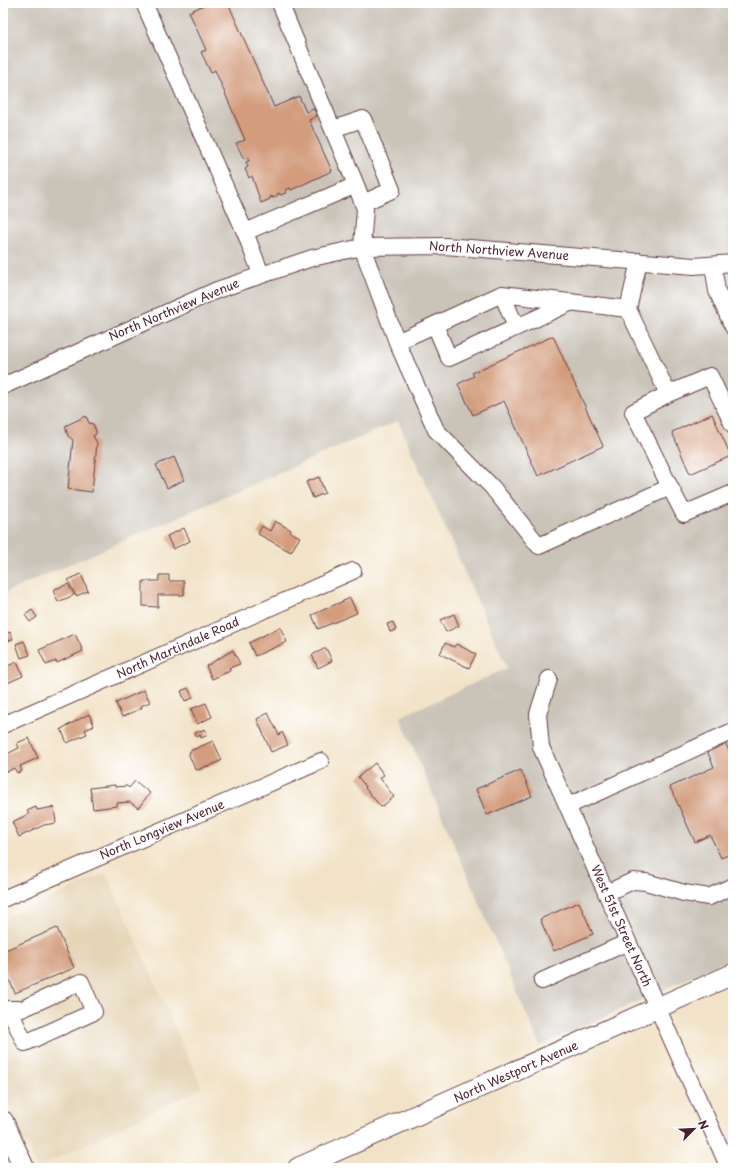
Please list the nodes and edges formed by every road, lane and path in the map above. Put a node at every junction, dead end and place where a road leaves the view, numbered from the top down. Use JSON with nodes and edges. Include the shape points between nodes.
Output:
{"nodes":[{"id":1,"x":144,"y":3,"type":"edge"},
{"id":2,"x":280,"y":3,"type":"edge"},
{"id":3,"x":332,"y":129,"type":"junction"},
{"id":4,"x":356,"y":185,"type":"junction"},
{"id":5,"x":363,"y":203,"type":"junction"},
{"id":6,"x":244,"y":232,"type":"junction"},
{"id":7,"x":362,"y":247,"type":"junction"},
{"id":8,"x":639,"y":262,"type":"junction"},
{"id":9,"x":733,"y":263,"type":"edge"},
{"id":10,"x":713,"y":265,"type":"junction"},
{"id":11,"x":261,"y":274,"type":"junction"},
{"id":12,"x":502,"y":294,"type":"junction"},
{"id":13,"x":572,"y":302,"type":"junction"},
{"id":14,"x":628,"y":309,"type":"junction"},
{"id":15,"x":434,"y":325,"type":"junction"},
{"id":16,"x":516,"y":327,"type":"junction"},
{"id":17,"x":733,"y":327,"type":"edge"},
{"id":18,"x":397,"y":342,"type":"junction"},
{"id":19,"x":3,"y":386,"type":"edge"},
{"id":20,"x":668,"y":394,"type":"junction"},
{"id":21,"x":733,"y":425,"type":"edge"},
{"id":22,"x":670,"y":487,"type":"junction"},
{"id":23,"x":733,"y":493,"type":"edge"},
{"id":24,"x":353,"y":571,"type":"dead end"},
{"id":25,"x":549,"y":680,"type":"dead end"},
{"id":26,"x":3,"y":725,"type":"edge"},
{"id":27,"x":733,"y":731,"type":"edge"},
{"id":28,"x":321,"y":761,"type":"dead end"},
{"id":29,"x":568,"y":806,"type":"junction"},
{"id":30,"x":733,"y":886,"type":"edge"},
{"id":31,"x":606,"y":893,"type":"junction"},
{"id":32,"x":3,"y":899,"type":"edge"},
{"id":33,"x":628,"y":942,"type":"junction"},
{"id":34,"x":733,"y":974,"type":"edge"},
{"id":35,"x":542,"y":981,"type":"dead end"},
{"id":36,"x":658,"y":1009,"type":"junction"},
{"id":37,"x":6,"y":1011,"type":"edge"},
{"id":38,"x":3,"y":1121,"type":"edge"},
{"id":39,"x":24,"y":1168,"type":"edge"},
{"id":40,"x":298,"y":1168,"type":"edge"},
{"id":41,"x":729,"y":1168,"type":"edge"}],
"edges":[{"from":1,"to":6,"type":"street"},
{"from":2,"to":3,"type":"street"},
{"from":3,"to":4,"type":"street"},
{"from":3,"to":5,"type":"street","via":[[363,118],[392,190]]},
{"from":4,"to":5,"type":"street"},
{"from":4,"to":6,"type":"street"},
{"from":5,"to":7,"type":"street","via":[[365,209]]},
{"from":6,"to":11,"type":"street"},
{"from":7,"to":8,"type":"street","name":"North Northview Avenue","via":[[445,246]]},
{"from":7,"to":11,"type":"street","name":"North Northview Avenue","via":[[312,258]]},
{"from":7,"to":18,"type":"street"},
{"from":8,"to":10,"type":"street","name":"North Northview Avenue"},
{"from":8,"to":14,"type":"street"},
{"from":9,"to":10,"type":"street","name":"North Northview Avenue"},
{"from":10,"to":17,"type":"street","via":[[717,291]]},
{"from":11,"to":19,"type":"street","name":"North Northview Avenue","via":[[210,293]]},
{"from":12,"to":13,"type":"street"},
{"from":12,"to":15,"type":"street"},
{"from":12,"to":16,"type":"street"},
{"from":13,"to":14,"type":"street"},
{"from":13,"to":16,"type":"street"},
{"from":14,"to":20,"type":"street"},
{"from":15,"to":16,"type":"street","via":[[449,358]]},
{"from":15,"to":18,"type":"street"},
{"from":18,"to":22,"type":"street","via":[[436,430],[492,487],[540,546]]},
{"from":20,"to":21,"type":"street","via":[[710,376]]},
{"from":20,"to":22,"type":"street","via":[[633,412]]},
{"from":22,"to":23,"type":"street","via":[[684,514]]},
{"from":24,"to":26,"type":"street","name":"North Martindale Road"},
{"from":25,"to":29,"type":"street","name":"West 51st Street North","via":[[538,714],[541,747]]},
{"from":27,"to":29,"type":"street"},
{"from":28,"to":32,"type":"street","name":"North Longview Avenue"},
{"from":29,"to":31,"type":"street","name":"West 51st Street North"},
{"from":30,"to":31,"type":"street","via":[[709,897],[633,881]]},
{"from":31,"to":33,"type":"street","name":"West 51st Street North"},
{"from":33,"to":35,"type":"street"},
{"from":33,"to":36,"type":"street","name":"West 51st Street North"},
{"from":34,"to":36,"type":"main road","name":"North Westport Avenue"},
{"from":36,"to":40,"type":"main road","name":"North Westport Avenue"},
{"from":36,"to":41,"type":"street","name":"West 51st Street North"},
{"from":37,"to":37,"type":"street","via":[[22,1009],[81,982],[94,1012],[25,1043]]},
{"from":38,"to":39,"type":"main road"}]}
